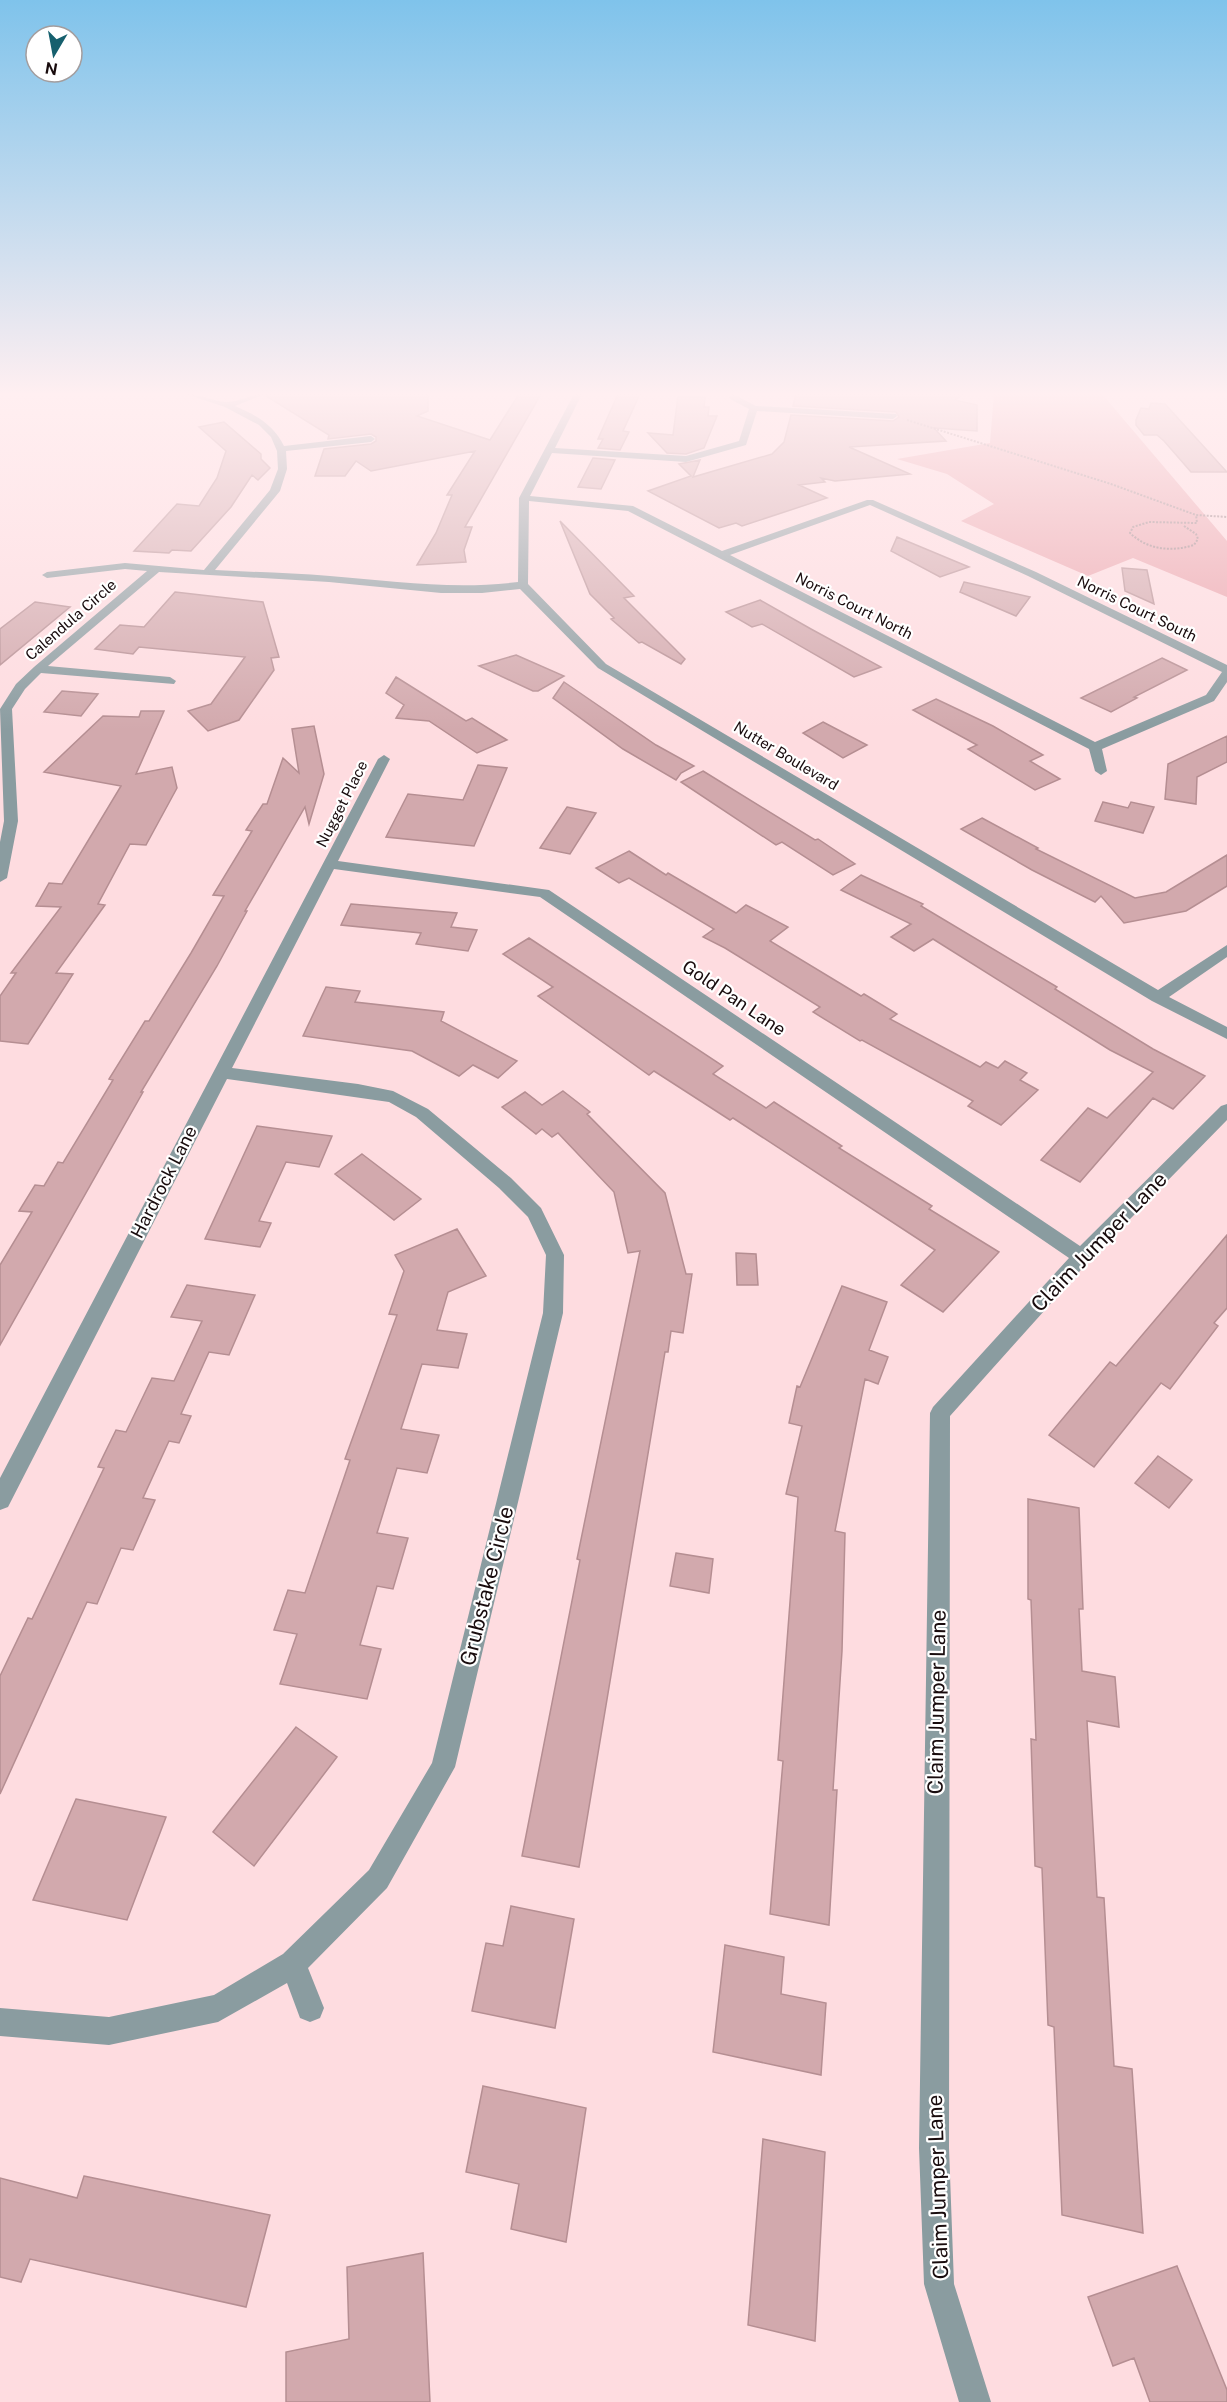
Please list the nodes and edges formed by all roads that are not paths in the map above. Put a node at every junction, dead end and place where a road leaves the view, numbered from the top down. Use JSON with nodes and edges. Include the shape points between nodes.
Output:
{"nodes":[{"id":1,"x":262,"y":506,"type":"edge"},
{"id":2,"x":524,"y":506,"type":"edge"},
{"id":3,"x":610,"y":506,"type":"edge"},
{"id":4,"x":849,"y":506,"type":"edge"},
{"id":5,"x":887,"y":506,"type":"edge"},
{"id":6,"x":722,"y":555,"type":"junction"},
{"id":7,"x":156,"y":568,"type":"junction"},
{"id":8,"x":207,"y":573,"type":"junction"},
{"id":9,"x":47,"y":575,"type":"dead end"},
{"id":10,"x":523,"y":585,"type":"junction"},
{"id":11,"x":38,"y":669,"type":"junction"},
{"id":12,"x":1227,"y":672,"type":"edge"},
{"id":13,"x":170,"y":681,"type":"dead end"},
{"id":14,"x":1095,"y":747,"type":"junction"},
{"id":15,"x":384,"y":759,"type":"dead end"},
{"id":16,"x":1101,"y":771,"type":"dead end"},
{"id":17,"x":329,"y":864,"type":"junction"},
{"id":18,"x":0,"y":878,"type":"edge"},
{"id":19,"x":1227,"y":950,"type":"edge"},
{"id":20,"x":1158,"y":997,"type":"junction"},
{"id":21,"x":1227,"y":1034,"type":"edge"},
{"id":22,"x":221,"y":1072,"type":"junction"},
{"id":23,"x":1227,"y":1110,"type":"edge"},
{"id":24,"x":1081,"y":1257,"type":"junction"},
{"id":25,"x":0,"y":1500,"type":"edge"},
{"id":26,"x":293,"y":1964,"type":"junction"},
{"id":27,"x":310,"y":2008,"type":"dead end"},
{"id":28,"x":0,"y":2022,"type":"edge"},
{"id":29,"x":975,"y":2402,"type":"edge"}],
"edges":[{"from":1,"to":8,"type":"street"},
{"from":2,"to":10,"type":"street"},
{"from":3,"to":6,"type":"street","name":"Norris Court North","via":[[630,508]]},
{"from":4,"to":6,"type":"street","name":"Norris Court South"},
{"from":5,"to":12,"type":"street","name":"Norris Court South"},
{"from":6,"to":14,"type":"street","name":"Norris Court North"},
{"from":7,"to":8,"type":"street"},
{"from":7,"to":9,"type":"street","via":[[125,566]]},
{"from":7,"to":11,"type":"street","name":"Calendula Circle"},
{"from":8,"to":10,"type":"street","via":[[441,590]]},
{"from":10,"to":20,"type":"street","name":"Nutter Boulevard","via":[[602,666]]},
{"from":11,"to":13,"type":"street"},
{"from":11,"to":18,"type":"street","name":"Calendula Circle","via":[[6,709],[10,821]]},
{"from":12,"to":14,"type":"street","via":[[1210,698]]},
{"from":14,"to":16,"type":"street"},
{"from":15,"to":17,"type":"street","name":"Nugget Place"},
{"from":17,"to":22,"type":"street","name":"Hardrock Lane"},
{"from":17,"to":24,"type":"street","name":"Gold Pan Lane","via":[[544,893]]},
{"from":19,"to":20,"type":"street"},
{"from":20,"to":21,"type":"street","name":"Nutter Boulevard"},
{"from":22,"to":25,"type":"street","name":"Hardrock Lane"},
{"from":22,"to":26,"type":"street","name":"Grubstake Circle","via":[[393,1097],[422,1113],[513,1191],[535,1213],[555,1255],[553,1312],[443,1767],[378,1879]]},
{"from":23,"to":24,"type":"street","name":"Claim Jumper Lane"},
{"from":24,"to":29,"type":"street","name":"Claim Jumper Lane","via":[[940,1413],[934,2148],[939,2284]]},
{"from":26,"to":27,"type":"street"},
{"from":26,"to":28,"type":"street","name":"Grubstake Circle","via":[[218,2008],[110,2031]]}]}
